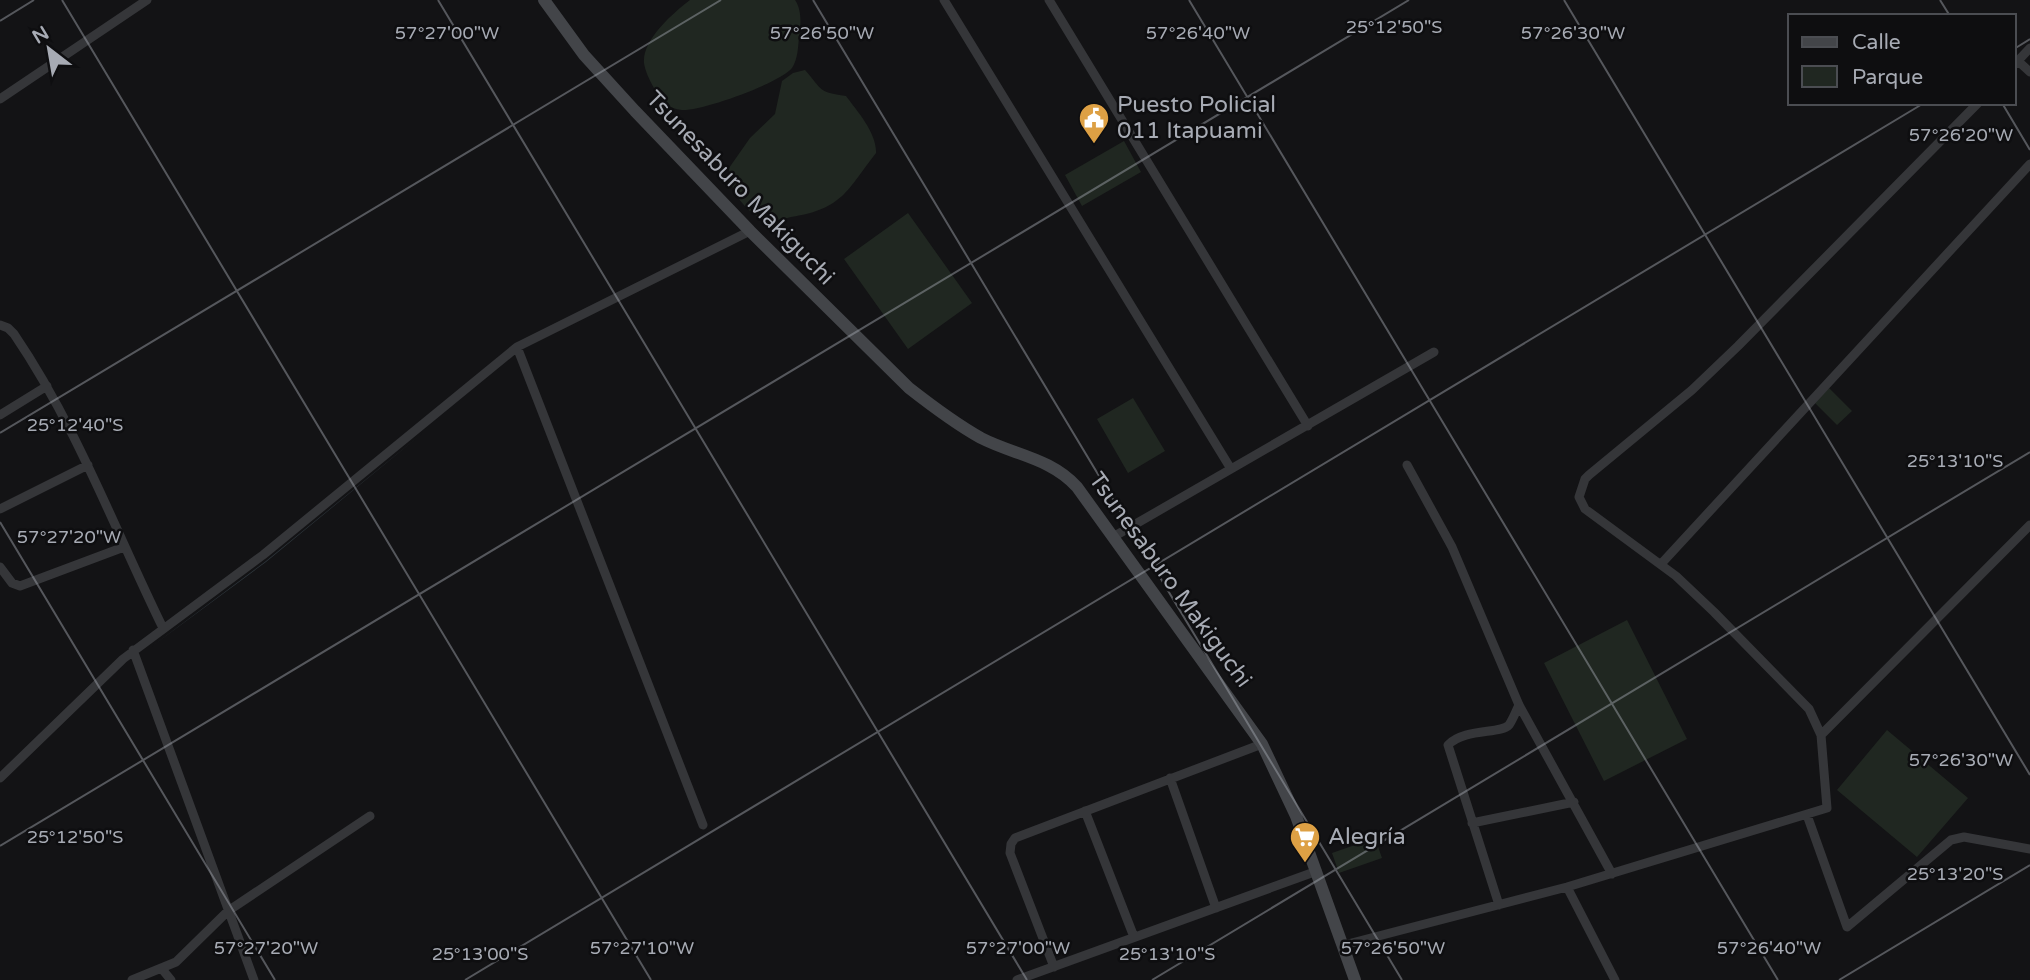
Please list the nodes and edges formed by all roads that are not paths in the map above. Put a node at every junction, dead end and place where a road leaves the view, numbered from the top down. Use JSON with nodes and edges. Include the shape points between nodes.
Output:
{"nodes":[{"id":1,"x":127,"y":0,"type":"edge"},
{"id":2,"x":148,"y":0,"type":"edge"},
{"id":3,"x":544,"y":0,"type":"edge"},
{"id":4,"x":944,"y":0,"type":"edge"},
{"id":5,"x":1049,"y":0,"type":"edge"},
{"id":6,"x":133,"y":9,"type":"junction"},
{"id":7,"x":2030,"y":48,"type":"edge"},
{"id":8,"x":2016,"y":63,"type":"edge"},
{"id":9,"x":2030,"y":72,"type":"edge"},
{"id":10,"x":0,"y":99,"type":"edge"},
{"id":11,"x":1976,"y":105,"type":"edge"},
{"id":12,"x":2030,"y":164,"type":"edge"},
{"id":13,"x":750,"y":231,"type":"junction"},
{"id":14,"x":0,"y":325,"type":"edge"},
{"id":15,"x":517,"y":347,"type":"junction"},
{"id":16,"x":1434,"y":352,"type":"dead end"},
{"id":17,"x":47,"y":386,"type":"junction"},
{"id":18,"x":0,"y":415,"type":"edge"},
{"id":19,"x":1308,"y":425,"type":"junction"},
{"id":20,"x":88,"y":465,"type":"junction"},
{"id":21,"x":1407,"y":465,"type":"dead end"},
{"id":22,"x":1231,"y":469,"type":"junction"},
{"id":23,"x":0,"y":509,"type":"edge"},
{"id":24,"x":2030,"y":525,"type":"edge"},
{"id":25,"x":1113,"y":537,"type":"junction"},
{"id":26,"x":124,"y":547,"type":"junction"},
{"id":27,"x":1661,"y":564,"type":"junction"},
{"id":28,"x":0,"y":567,"type":"edge"},
{"id":29,"x":163,"y":628,"type":"junction"},
{"id":30,"x":133,"y":650,"type":"junction"},
{"id":31,"x":1519,"y":705,"type":"junction"},
{"id":32,"x":1821,"y":735,"type":"junction"},
{"id":33,"x":1262,"y":744,"type":"junction"},
{"id":34,"x":0,"y":778,"type":"edge"},
{"id":35,"x":1170,"y":778,"type":"junction"},
{"id":36,"x":1574,"y":802,"type":"junction"},
{"id":37,"x":1085,"y":811,"type":"junction"},
{"id":38,"x":1807,"y":815,"type":"junction"},
{"id":39,"x":370,"y":816,"type":"dead end"},
{"id":40,"x":1472,"y":823,"type":"junction"},
{"id":41,"x":703,"y":825,"type":"dead end"},
{"id":42,"x":2030,"y":849,"type":"edge"},
{"id":43,"x":1317,"y":871,"type":"junction"},
{"id":44,"x":1612,"y":874,"type":"junction"},
{"id":45,"x":1567,"y":887,"type":"junction"},
{"id":46,"x":1499,"y":905,"type":"junction"},
{"id":47,"x":1216,"y":908,"type":"junction"},
{"id":48,"x":228,"y":911,"type":"junction"},
{"id":49,"x":1134,"y":937,"type":"junction"},
{"id":50,"x":1344,"y":945,"type":"junction"},
{"id":51,"x":1054,"y":967,"type":"junction"},
{"id":52,"x":162,"y":969,"type":"junction"},
{"id":53,"x":1353,"y":979,"type":"edge"},
{"id":54,"x":132,"y":980,"type":"edge"},
{"id":55,"x":171,"y":980,"type":"edge"},
{"id":56,"x":254,"y":980,"type":"edge"},
{"id":57,"x":1017,"y":980,"type":"edge"},
{"id":58,"x":1615,"y":980,"type":"edge"}],
"edges":[{"from":1,"to":6,"type":"street"},
{"from":2,"to":6,"type":"street"},
{"from":3,"to":13,"type":"street","name":"Tsunesaburo Makiguchi","via":[[601,75]]},
{"from":4,"to":22,"type":"street"},
{"from":5,"to":19,"type":"street"},
{"from":6,"to":10,"type":"street"},
{"from":7,"to":8,"type":"street"},
{"from":8,"to":9,"type":"street"},
{"from":11,"to":27,"type":"street","via":[[1692,390],[1584,479],[1579,497],[1585,509]]},
{"from":12,"to":27,"type":"street"},
{"from":13,"to":15,"type":"street"},
{"from":13,"to":25,"type":"street","name":"Tsunesaburo Makiguchi","via":[[909,388],[981,438],[1063,473]]},
{"from":14,"to":17,"type":"street","via":[[14,334]]},
{"from":15,"to":29,"type":"street","via":[[263,555]]},
{"from":15,"to":41,"type":"street"},
{"from":16,"to":19,"type":"street"},
{"from":17,"to":18,"type":"street"},
{"from":17,"to":20,"type":"street"},
{"from":19,"to":22,"type":"street"},
{"from":20,"to":23,"type":"street"},
{"from":20,"to":26,"type":"street"},
{"from":21,"to":31,"type":"street","via":[[1451,547]]},
{"from":22,"to":25,"type":"street"},
{"from":24,"to":32,"type":"street"},
{"from":25,"to":33,"type":"street","name":"Tsunesaburo Makiguchi"},
{"from":26,"to":28,"type":"street","via":[[20,586]]},
{"from":26,"to":29,"type":"street"},
{"from":27,"to":32,"type":"street","via":[[1806,705]]},
{"from":29,"to":30,"type":"street"},
{"from":30,"to":34,"type":"street"},
{"from":30,"to":48,"type":"street"},
{"from":31,"to":36,"type":"street"},
{"from":31,"to":40,"type":"street","via":[[1504,729],[1471,733],[1448,745]]},
{"from":32,"to":38,"type":"street","via":[[1827,808]]},
{"from":33,"to":35,"type":"street"},
{"from":33,"to":43,"type":"street","name":"Tsunesaburo Makiguchi"},
{"from":35,"to":37,"type":"street"},
{"from":35,"to":47,"type":"street"},
{"from":36,"to":40,"type":"street"},
{"from":36,"to":44,"type":"street"},
{"from":37,"to":49,"type":"street"},
{"from":37,"to":51,"type":"street","via":[[1021,835],[1010,853]]},
{"from":38,"to":42,"type":"street","via":[[1847,928],[1951,841],[1964,837]]},
{"from":38,"to":44,"type":"street"},
{"from":39,"to":48,"type":"street"},
{"from":40,"to":46,"type":"street"},
{"from":43,"to":47,"type":"street"},
{"from":43,"to":50,"type":"street","name":"Tsunesaburo Makiguchi"},
{"from":44,"to":45,"type":"street"},
{"from":45,"to":46,"type":"street"},
{"from":45,"to":58,"type":"street"},
{"from":46,"to":50,"type":"street"},
{"from":47,"to":49,"type":"street"},
{"from":48,"to":52,"type":"street","via":[[176,962]]},
{"from":48,"to":56,"type":"street"},
{"from":49,"to":51,"type":"street"},
{"from":50,"to":53,"type":"street","name":"Tsunesaburo Makiguchi"},
{"from":51,"to":57,"type":"street"},
{"from":52,"to":54,"type":"street"},
{"from":52,"to":55,"type":"street"}]}
